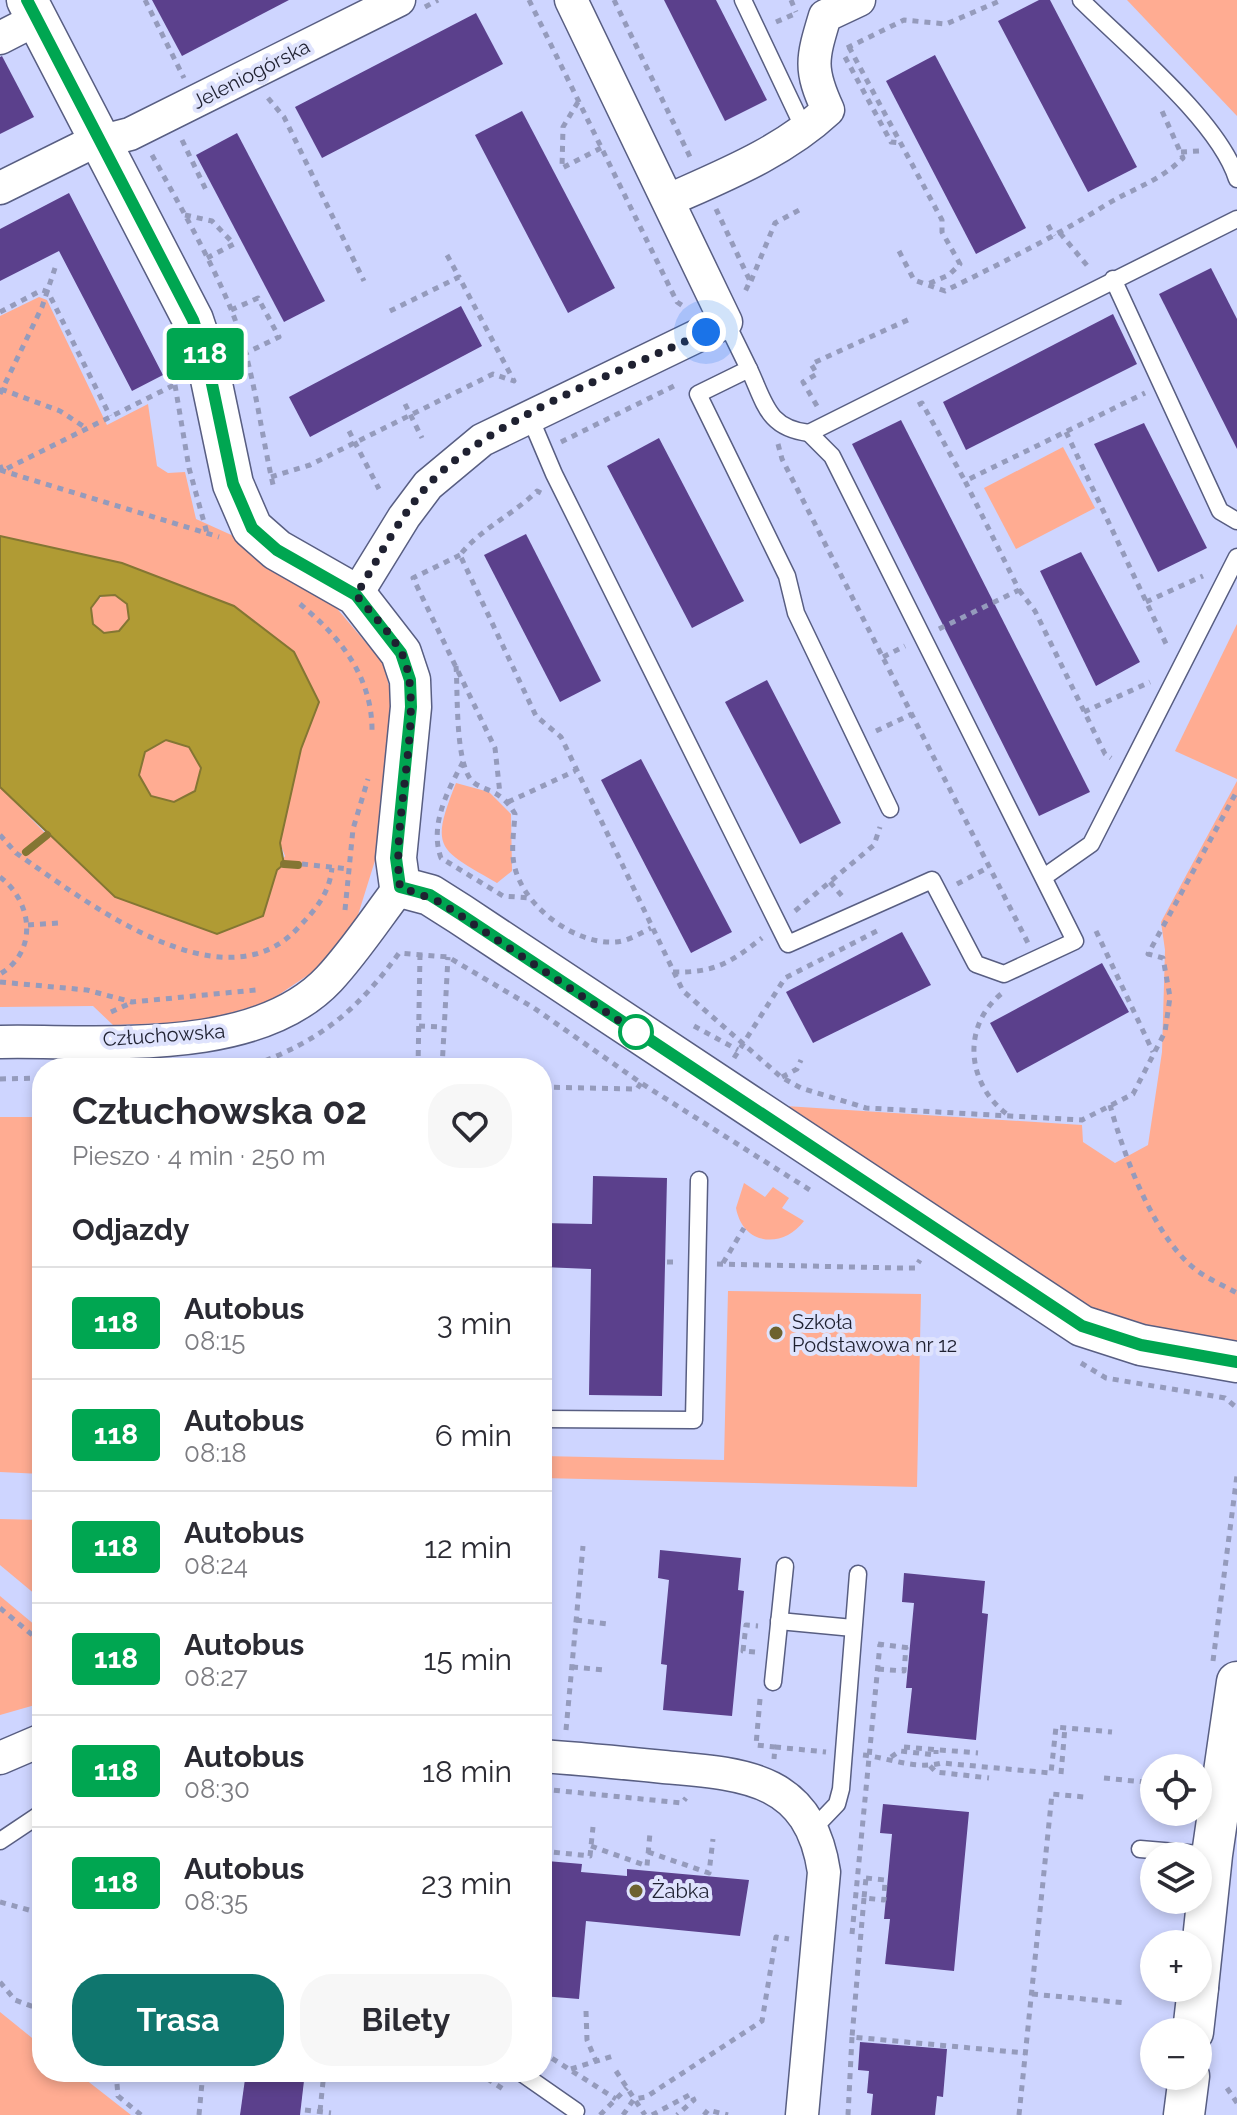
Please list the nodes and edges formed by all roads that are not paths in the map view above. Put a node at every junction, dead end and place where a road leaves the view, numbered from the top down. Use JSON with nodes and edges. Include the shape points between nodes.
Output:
{"nodes":[{"id":1,"x":399,"y":0,"type":"edge"},
{"id":2,"x":571,"y":0,"type":"edge"},
{"id":3,"x":743,"y":0,"type":"edge"},
{"id":4,"x":859,"y":0,"type":"edge"},
{"id":5,"x":1081,"y":0,"type":"edge"},
{"id":6,"x":32,"y":10,"type":"edge"},
{"id":7,"x":0,"y":38,"type":"edge"},
{"id":8,"x":805,"y":131,"type":"junction"},
{"id":9,"x":101,"y":141,"type":"junction"},
{"id":10,"x":1237,"y":179,"type":"edge"},
{"id":11,"x":0,"y":188,"type":"edge"},
{"id":12,"x":669,"y":200,"type":"junction"},
{"id":13,"x":1237,"y":219,"type":"edge"},
{"id":14,"x":1106,"y":282,"type":"junction"},
{"id":15,"x":725,"y":317,"type":"junction"},
{"id":16,"x":749,"y":369,"type":"junction"},
{"id":17,"x":529,"y":415,"type":"junction"},
{"id":18,"x":809,"y":433,"type":"junction"},
{"id":19,"x":1237,"y":521,"type":"edge"},
{"id":20,"x":1236,"y":559,"type":"edge"},
{"id":21,"x":356,"y":595,"type":"junction"},
{"id":22,"x":890,"y":809,"type":"dead end"},
{"id":23,"x":1044,"y":877,"type":"junction"},
{"id":24,"x":400,"y":887,"type":"junction"},
{"id":25,"x":0,"y":1042,"type":"edge"},
{"id":26,"x":699,"y":1180,"type":"dead end"},
{"id":27,"x":1237,"y":1362,"type":"edge"},
{"id":28,"x":552,"y":1419,"type":"edge"},
{"id":29,"x":785,"y":1566,"type":"dead end"},
{"id":30,"x":858,"y":1574,"type":"dead end"},
{"id":31,"x":779,"y":1621,"type":"junction"},
{"id":32,"x":853,"y":1635,"type":"junction"},
{"id":33,"x":773,"y":1682,"type":"road end"},
{"id":34,"x":1230,"y":1684,"type":"edge"},
{"id":35,"x":32,"y":1744,"type":"edge"},
{"id":36,"x":552,"y":1746,"type":"edge"},
{"id":37,"x":0,"y":1758,"type":"edge"},
{"id":38,"x":32,"y":1820,"type":"edge"},
{"id":39,"x":813,"y":1829,"type":"junction"},
{"id":40,"x":0,"y":1841,"type":"edge"},
{"id":41,"x":1212,"y":1855,"type":"edge"},
{"id":42,"x":534,"y":2082,"type":"edge"},
{"id":43,"x":1187,"y":2090,"type":"edge"},
{"id":44,"x":576,"y":2111,"type":"dead end"},
{"id":45,"x":802,"y":2115,"type":"edge"},
{"id":46,"x":1184,"y":2115,"type":"edge"}],
"edges":[{"from":1,"to":9,"type":"street","name":"Jeleniogórska","via":[[130,134]]},
{"from":2,"to":12,"type":"street"},
{"from":3,"to":8,"type":"lane"},
{"from":4,"to":8,"type":"street","via":[[825,16],[813,79],[828,110]]},
{"from":5,"to":10,"type":"lane","via":[[1200,119]]},
{"from":6,"to":7,"type":"street"},
{"from":6,"to":9,"type":"street"},
{"from":8,"to":12,"type":"street"},
{"from":9,"to":11,"type":"street","name":"Jeleniogórska"},
{"from":9,"to":21,"type":"street","via":[[193,320],[233,484],[252,528],[277,550]]},
{"from":12,"to":15,"type":"street"},
{"from":13,"to":14,"type":"lane"},
{"from":14,"to":18,"type":"lane"},
{"from":14,"to":19,"type":"lane","via":[[1162,385],[1220,511]]},
{"from":15,"to":16,"type":"lane"},
{"from":15,"to":17,"type":"street"},
{"from":16,"to":18,"type":"lane","via":[[772,420],[790,431]]},
{"from":16,"to":22,"type":"lane","via":[[698,394],[787,576],[796,613]]},
{"from":17,"to":21,"type":"street","via":[[482,440],[428,485]]},
{"from":17,"to":23,"type":"lane","via":[[788,944],[932,880],[976,964],[1004,974],[1075,941]]},
{"from":18,"to":23,"type":"lane","via":[[832,456]]},
{"from":20,"to":23,"type":"lane","via":[[1091,844]]},
{"from":21,"to":24,"type":"street","via":[[401,653],[410,680],[396,858]]},
{"from":24,"to":25,"type":"street","name":"Człuchowska","via":[[328,980],[268,1021],[186,1038]]},
{"from":24,"to":27,"type":"street","via":[[430,895],[460,914],[1082,1326],[1141,1345]]},
{"from":26,"to":28,"type":"lane","via":[[694,1420]]},
{"from":29,"to":31,"type":"lane"},
{"from":30,"to":32,"type":"lane"},
{"from":31,"to":32,"type":"lane"},
{"from":31,"to":33,"type":"lane"},
{"from":32,"to":39,"type":"lane","via":[[841,1789],[837,1804]]},
{"from":34,"to":41,"type":"street"},
{"from":35,"to":37,"type":"street"},
{"from":36,"to":39,"type":"street","via":[[763,1781],[788,1797]]},
{"from":38,"to":40,"type":"lane"},
{"from":39,"to":45,"type":"street","via":[[824,1872]]},
{"from":42,"to":44,"type":"lane"},
{"from":43,"to":46,"type":"street"}]}
